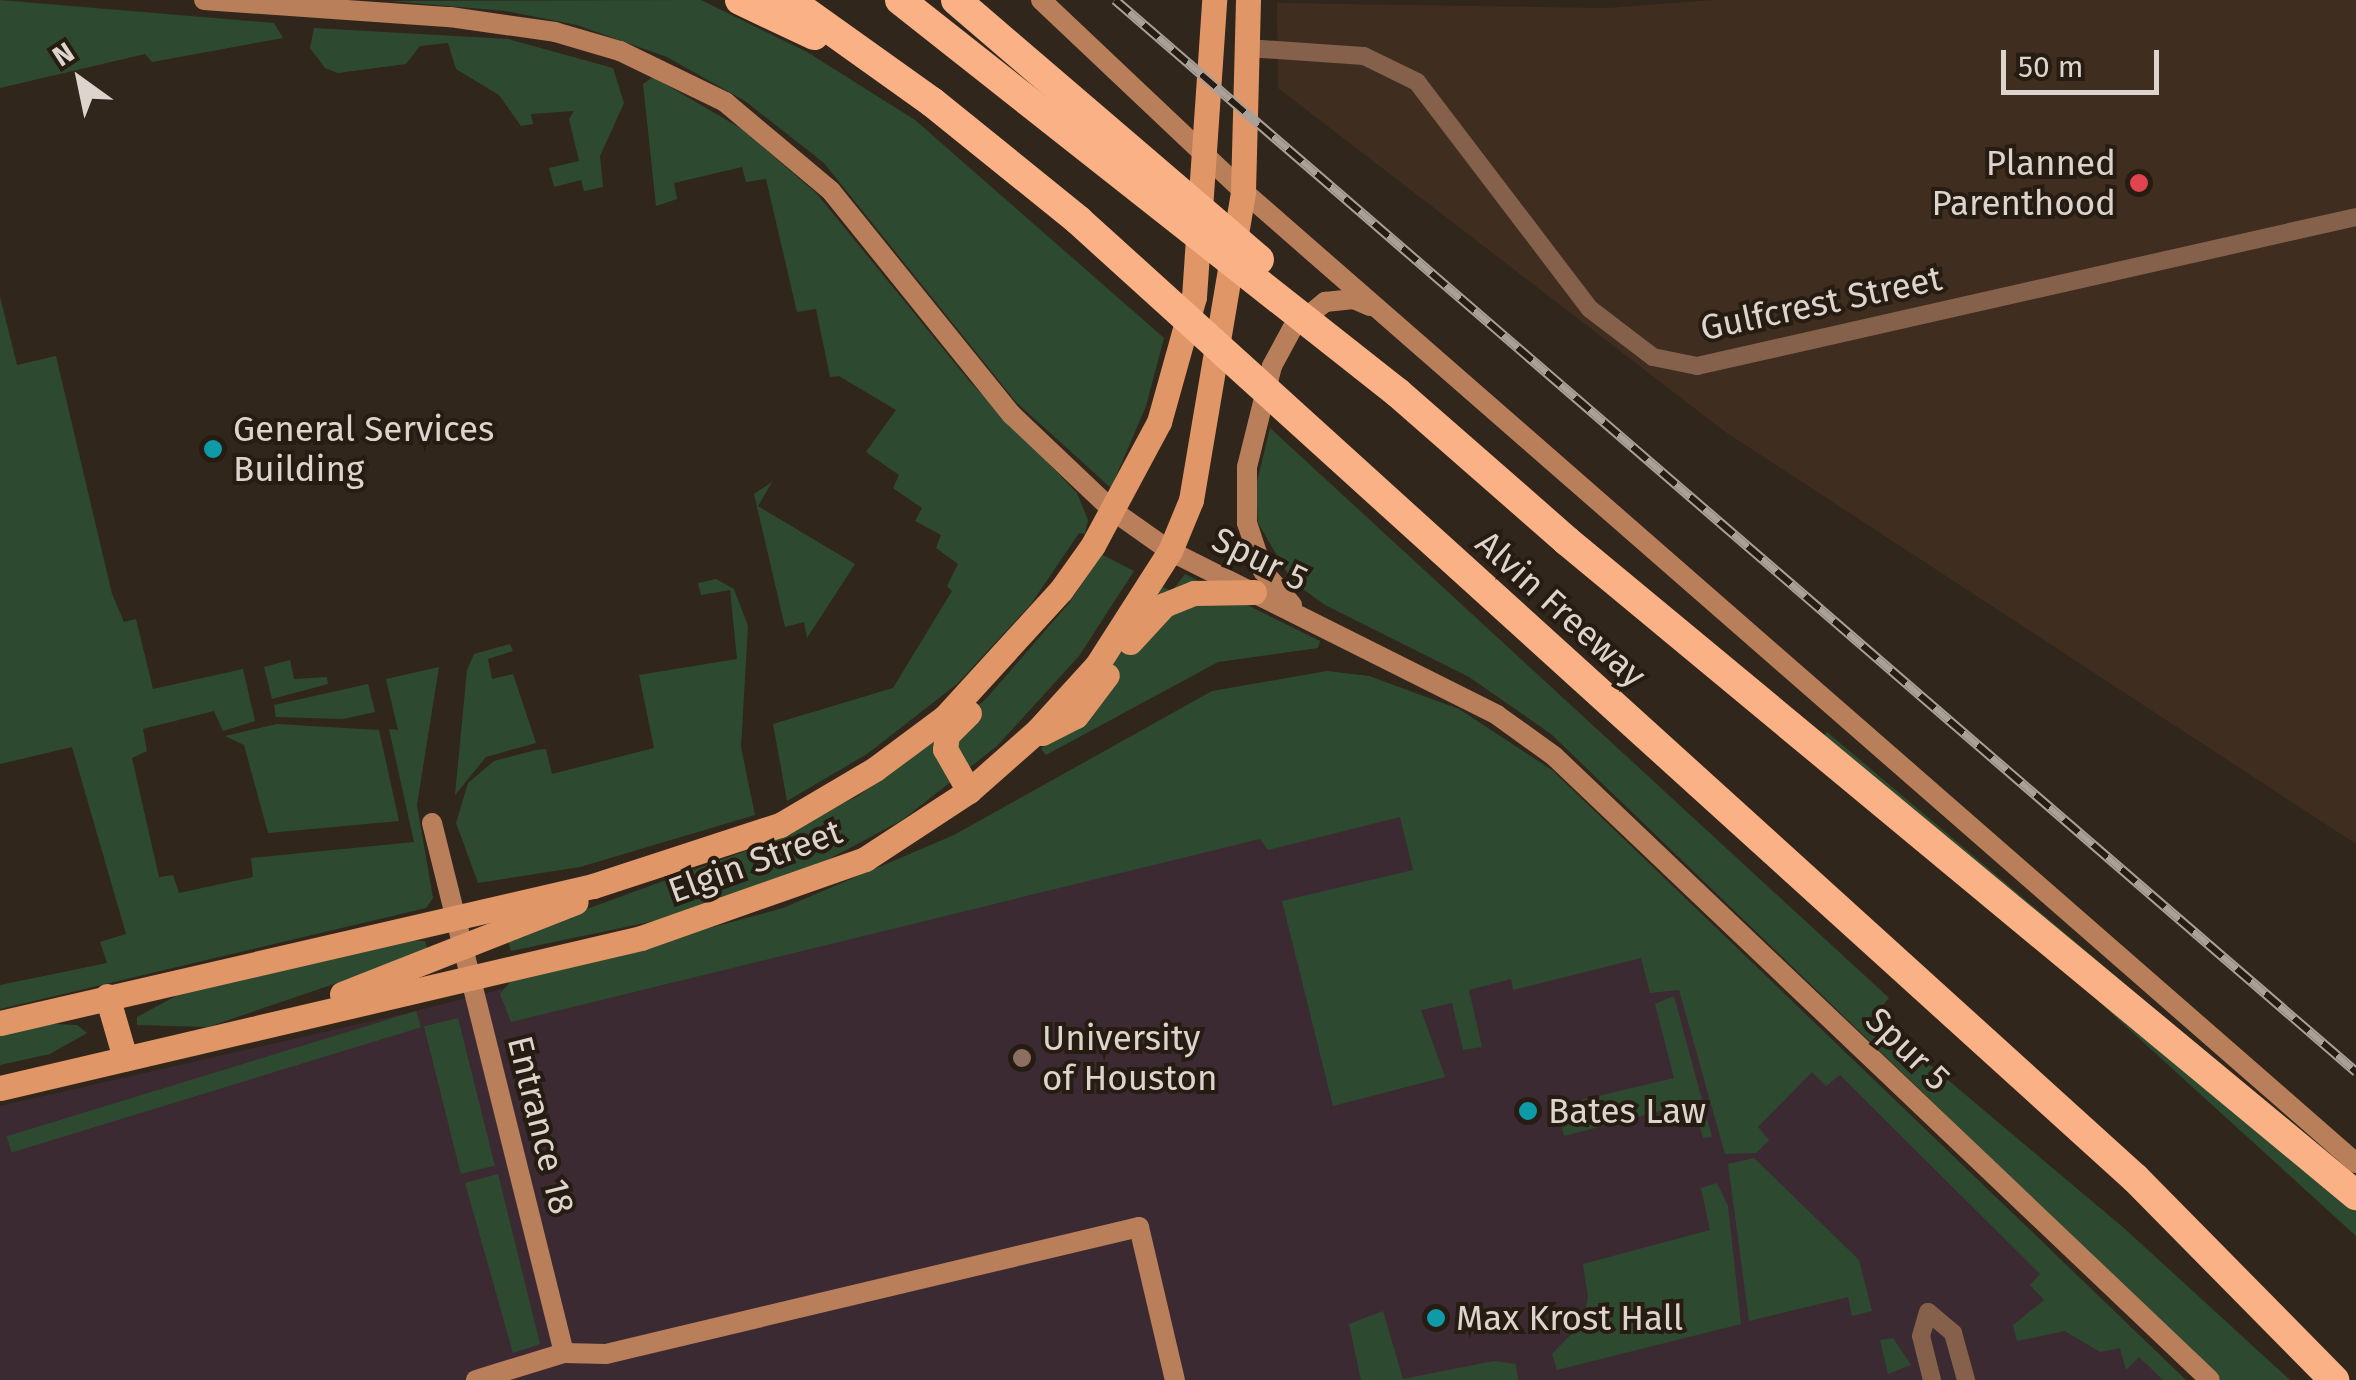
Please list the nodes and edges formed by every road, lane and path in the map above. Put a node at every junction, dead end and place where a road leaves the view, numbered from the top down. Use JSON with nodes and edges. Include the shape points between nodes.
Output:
{"nodes":[{"id":1,"x":204,"y":0,"type":"edge"},
{"id":2,"x":740,"y":0,"type":"edge"},
{"id":3,"x":789,"y":0,"type":"edge"},
{"id":4,"x":900,"y":0,"type":"edge"},
{"id":5,"x":956,"y":0,"type":"edge"},
{"id":6,"x":1041,"y":0,"type":"edge"},
{"id":7,"x":1214,"y":0,"type":"edge"},
{"id":8,"x":1248,"y":0,"type":"edge"},
{"id":9,"x":1247,"y":48,"type":"junction"},
{"id":10,"x":932,"y":102,"type":"junction"},
{"id":11,"x":1206,"y":154,"type":"junction"},
{"id":12,"x":1242,"y":191,"type":"junction"},
{"id":13,"x":2356,"y":217,"type":"edge"},
{"id":14,"x":1376,"y":309,"type":"junction"},
{"id":15,"x":1398,"y":392,"type":"junction"},
{"id":16,"x":1112,"y":510,"type":"junction"},
{"id":17,"x":1170,"y":551,"type":"junction"},
{"id":18,"x":1061,"y":590,"type":"junction"},
{"id":19,"x":1254,"y":592,"type":"junction"},
{"id":20,"x":1303,"y":616,"type":"junction"},
{"id":21,"x":1028,"y":739,"type":"junction"},
{"id":22,"x":969,"y":790,"type":"junction"},
{"id":23,"x":432,"y":823,"type":"dead end"},
{"id":24,"x":593,"y":886,"type":"junction"},
{"id":25,"x":455,"y":914,"type":"junction"},
{"id":26,"x":463,"y":946,"type":"junction"},
{"id":27,"x":471,"y":975,"type":"junction"},
{"id":28,"x":108,"y":996,"type":"junction"},
{"id":29,"x":308,"y":1014,"type":"junction"},
{"id":30,"x":0,"y":1022,"type":"edge"},
{"id":31,"x":125,"y":1058,"type":"junction"},
{"id":32,"x":0,"y":1088,"type":"edge"},
{"id":33,"x":2356,"y":1163,"type":"edge"},
{"id":34,"x":2356,"y":1194,"type":"edge"},
{"id":35,"x":564,"y":1353,"type":"junction"},
{"id":36,"x":476,"y":1380,"type":"edge"},
{"id":37,"x":1175,"y":1380,"type":"edge"},
{"id":38,"x":1932,"y":1380,"type":"edge"},
{"id":39,"x":1966,"y":1380,"type":"edge"},
{"id":40,"x":2210,"y":1380,"type":"edge"},
{"id":41,"x":2334,"y":1380,"type":"edge"}],
"edges":[{"from":1,"to":16,"type":"main road","name":"Spur 5","via":[[450,17],[555,32],[620,51],[726,102],[832,191],[1012,416]]},
{"from":2,"to":10,"type":"highway"},
{"from":3,"to":10,"type":"highway"},
{"from":4,"to":15,"type":"highway"},
{"from":5,"to":15,"type":"highway","via":[[1341,332]]},
{"from":6,"to":11,"type":"main road"},
{"from":7,"to":11,"type":"main road","name":"Elgin Street"},
{"from":8,"to":9,"type":"main road","name":"Elgin Street"},
{"from":9,"to":12,"type":"main road","name":"Elgin Street"},
{"from":9,"to":13,"type":"street","name":"Gulfcrest Street","via":[[1364,56],[1417,82],[1590,309],[1653,357],[1697,366]]},
{"from":10,"to":41,"type":"highway","name":"Alvin Freeway","number":"Spur 5","via":[[1078,220],[2135,1178]]},
{"from":11,"to":12,"type":"main road"},
{"from":11,"to":16,"type":"main road","name":"Elgin Street","via":[[1194,297],[1160,422]]},
{"from":12,"to":14,"type":"main road"},
{"from":12,"to":17,"type":"main road","name":"Elgin Street","via":[[1191,500]]},
{"from":14,"to":20,"type":"main road","via":[[1354,300],[1325,302],[1292,329],[1272,366],[1247,467],[1252,546],[1272,584]]},
{"from":14,"to":33,"type":"main road"},
{"from":15,"to":34,"type":"highway","name":"Alvin Freeway","via":[[1567,541]]},
{"from":16,"to":17,"type":"main road","name":"Spur 5"},
{"from":16,"to":18,"type":"main road","name":"Elgin Street"},
{"from":17,"to":19,"type":"main road","name":"Spur 5"},
{"from":17,"to":21,"type":"main road","name":"Elgin Street","via":[[1096,665]]},
{"from":18,"to":22,"type":"main road","via":[[1030,652],[947,735],[949,763]]},
{"from":18,"to":24,"type":"main road","name":"Elgin Street","via":[[945,716],[874,769],[780,825]]},
{"from":19,"to":20,"type":"main road","name":"Spur 5"},
{"from":19,"to":21,"type":"main road","via":[[1194,592],[1164,606],[1076,716]]},
{"from":20,"to":40,"type":"main road","name":"Spur 5","via":[[1497,715],[1554,756]]},
{"from":21,"to":22,"type":"main road","name":"Elgin Street"},
{"from":22,"to":27,"type":"main road","name":"Elgin Street","via":[[864,859],[800,887],[641,938]]},
{"from":23,"to":25,"type":"main road","name":"Entrance 18"},
{"from":24,"to":25,"type":"main road","name":"Elgin Street"},
{"from":24,"to":26,"type":"main road","via":[[576,902]]},
{"from":25,"to":26,"type":"main road","name":"Entrance 18"},
{"from":25,"to":28,"type":"main road","name":"Elgin Street"},
{"from":26,"to":27,"type":"main road","name":"Entrance 18"},
{"from":26,"to":29,"type":"main road","via":[[357,986]]},
{"from":27,"to":29,"type":"main road","name":"Elgin Street"},
{"from":27,"to":35,"type":"main road","name":"Entrance 18"},
{"from":28,"to":30,"type":"main road","name":"Elgin Street"},
{"from":28,"to":31,"type":"main road"},
{"from":29,"to":31,"type":"main road","name":"Elgin Street"},
{"from":31,"to":32,"type":"main road","name":"Elgin Street"},
{"from":35,"to":36,"type":"main road"},
{"from":35,"to":37,"type":"main road","via":[[606,1354],[1139,1227]]},
{"from":38,"to":39,"type":"street","via":[[1921,1336],[1928,1312],[1953,1334]]}]}
